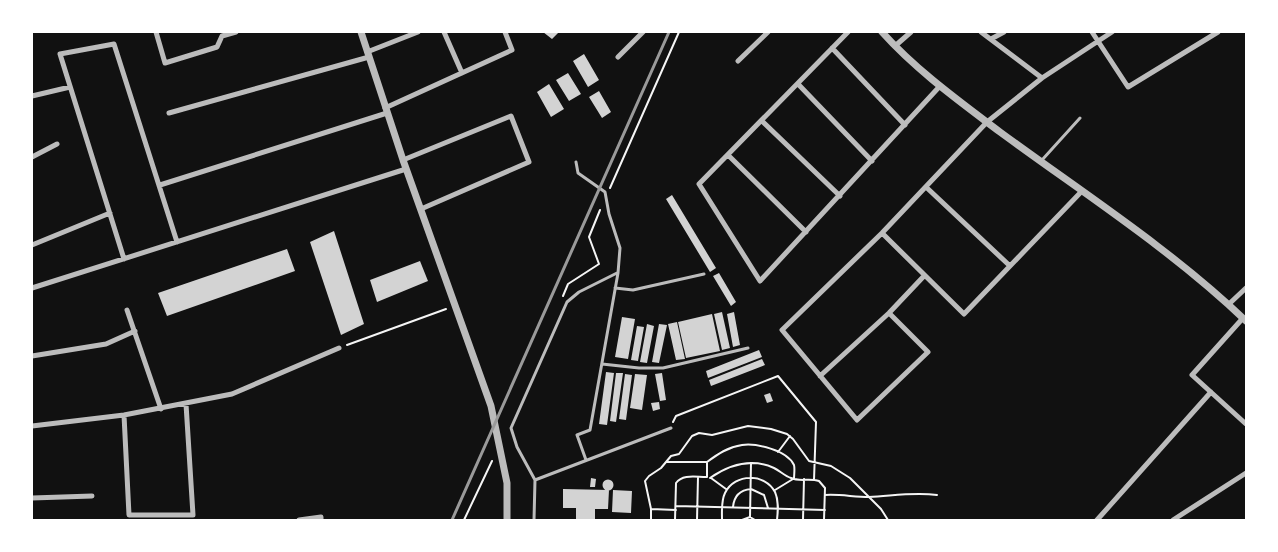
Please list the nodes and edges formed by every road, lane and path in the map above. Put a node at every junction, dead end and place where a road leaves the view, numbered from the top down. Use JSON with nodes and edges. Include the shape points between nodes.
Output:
{"nodes":[{"id":1,"x":156,"y":32,"type":"edge"},
{"id":2,"x":236,"y":32,"type":"edge"},
{"id":3,"x":361,"y":32,"type":"edge"},
{"id":4,"x":418,"y":32,"type":"edge"},
{"id":5,"x":444,"y":32,"type":"edge"},
{"id":6,"x":505,"y":32,"type":"edge"},
{"id":7,"x":643,"y":32,"type":"edge"},
{"id":8,"x":679,"y":32,"type":"edge"},
{"id":9,"x":768,"y":32,"type":"edge"},
{"id":10,"x":848,"y":32,"type":"edge"},
{"id":11,"x":882,"y":32,"type":"edge"},
{"id":12,"x":911,"y":32,"type":"edge"},
{"id":13,"x":981,"y":32,"type":"edge"},
{"id":14,"x":1004,"y":32,"type":"edge"},
{"id":15,"x":1092,"y":32,"type":"edge"},
{"id":16,"x":1112,"y":32,"type":"edge"},
{"id":17,"x":1218,"y":32,"type":"edge"},
{"id":18,"x":221,"y":34,"type":"edge"},
{"id":19,"x":992,"y":39,"type":"junction"},
{"id":20,"x":1098,"y":40,"type":"junction"},
{"id":21,"x":895,"y":46,"type":"junction"},
{"id":22,"x":832,"y":48,"type":"junction"},
{"id":23,"x":368,"y":54,"type":"junction"},
{"id":24,"x":618,"y":57,"type":"dead end"},
{"id":25,"x":738,"y":61,"type":"dead end"},
{"id":26,"x":462,"y":73,"type":"junction"},
{"id":27,"x":1042,"y":78,"type":"junction"},
{"id":28,"x":798,"y":84,"type":"junction"},
{"id":29,"x":940,"y":86,"type":"junction"},
{"id":30,"x":70,"y":87,"type":"junction"},
{"id":31,"x":32,"y":96,"type":"edge"},
{"id":32,"x":386,"y":111,"type":"junction"},
{"id":33,"x":169,"y":113,"type":"dead end"},
{"id":34,"x":1080,"y":118,"type":"dead end"},
{"id":35,"x":762,"y":121,"type":"junction"},
{"id":36,"x":987,"y":122,"type":"junction"},
{"id":37,"x":905,"y":125,"type":"junction"},
{"id":38,"x":57,"y":144,"type":"dead end"},
{"id":39,"x":728,"y":155,"type":"junction"},
{"id":40,"x":32,"y":157,"type":"edge"},
{"id":41,"x":403,"y":160,"type":"junction"},
{"id":42,"x":872,"y":161,"type":"junction"},
{"id":43,"x":576,"y":162,"type":"dead end"},
{"id":44,"x":1041,"y":162,"type":"junction"},
{"id":45,"x":406,"y":169,"type":"junction"},
{"id":46,"x":160,"y":185,"type":"junction"},
{"id":47,"x":926,"y":187,"type":"junction"},
{"id":48,"x":1082,"y":192,"type":"junction"},
{"id":49,"x":607,"y":194,"type":"dead end"},
{"id":50,"x":840,"y":196,"type":"junction"},
{"id":51,"x":602,"y":205,"type":"dead end"},
{"id":52,"x":421,"y":209,"type":"junction"},
{"id":53,"x":110,"y":213,"type":"junction"},
{"id":54,"x":806,"y":232,"type":"junction"},
{"id":55,"x":882,"y":233,"type":"junction"},
{"id":56,"x":177,"y":242,"type":"junction"},
{"id":57,"x":32,"y":245,"type":"edge"},
{"id":58,"x":124,"y":259,"type":"junction"},
{"id":59,"x":1010,"y":266,"type":"junction"},
{"id":60,"x":618,"y":273,"type":"junction"},
{"id":61,"x":704,"y":274,"type":"dead end"},
{"id":62,"x":924,"y":276,"type":"junction"},
{"id":63,"x":32,"y":287,"type":"edge"},
{"id":64,"x":615,"y":288,"type":"junction"},
{"id":65,"x":1246,"y":288,"type":"edge"},
{"id":66,"x":1229,"y":304,"type":"junction"},
{"id":67,"x":456,"y":305,"type":"junction"},
{"id":68,"x":559,"y":306,"type":"dead end"},
{"id":69,"x":128,"y":310,"type":"dead end"},
{"id":70,"x":889,"y":313,"type":"junction"},
{"id":71,"x":1245,"y":320,"type":"edge"},
{"id":72,"x":135,"y":331,"type":"junction"},
{"id":73,"x":339,"y":348,"type":"joint"},
{"id":74,"x":748,"y":348,"type":"dead end"},
{"id":75,"x":32,"y":356,"type":"edge"},
{"id":76,"x":602,"y":364,"type":"junction"},
{"id":77,"x":820,"y":376,"type":"junction"},
{"id":78,"x":1211,"y":392,"type":"junction"},
{"id":79,"x":186,"y":404,"type":"junction"},
{"id":80,"x":160,"y":408,"type":"junction"},
{"id":81,"x":124,"y":415,"type":"junction"},
{"id":82,"x":1246,"y":424,"type":"edge"},
{"id":83,"x":32,"y":426,"type":"edge"},
{"id":84,"x":671,"y":428,"type":"joint"},
{"id":85,"x":790,"y":436,"type":"junction"},
{"id":86,"x":501,"y":444,"type":"junction"},
{"id":87,"x":778,"y":452,"type":"junction"},
{"id":88,"x":586,"y":460,"type":"junction"},
{"id":89,"x":666,"y":462,"type":"junction"},
{"id":90,"x":707,"y":462,"type":"junction"},
{"id":91,"x":751,"y":463,"type":"junction"},
{"id":92,"x":815,"y":464,"type":"junction"},
{"id":93,"x":1246,"y":473,"type":"edge"},
{"id":94,"x":698,"y":477,"type":"junction"},
{"id":95,"x":751,"y":477,"type":"junction"},
{"id":96,"x":708,"y":478,"type":"junction"},
{"id":97,"x":793,"y":479,"type":"junction"},
{"id":98,"x":804,"y":479,"type":"junction"},
{"id":99,"x":535,"y":480,"type":"junction"},
{"id":100,"x":814,"y":480,"type":"junction"},
{"id":101,"x":727,"y":489,"type":"junction"},
{"id":102,"x":751,"y":489,"type":"junction"},
{"id":103,"x":774,"y":491,"type":"junction"},
{"id":104,"x":825,"y":495,"type":"junction"},
{"id":105,"x":937,"y":495,"type":"dead end"},
{"id":106,"x":93,"y":496,"type":"dead end"},
{"id":107,"x":868,"y":497,"type":"junction"},
{"id":108,"x":32,"y":498,"type":"edge"},
{"id":109,"x":697,"y":507,"type":"junction"},
{"id":110,"x":722,"y":507,"type":"junction"},
{"id":111,"x":676,"y":508,"type":"junction"},
{"id":112,"x":733,"y":508,"type":"junction"},
{"id":113,"x":750,"y":508,"type":"junction"},
{"id":114,"x":768,"y":508,"type":"junction"},
{"id":115,"x":778,"y":508,"type":"junction"},
{"id":116,"x":651,"y":509,"type":"junction"},
{"id":117,"x":803,"y":509,"type":"junction"},
{"id":118,"x":825,"y":510,"type":"junction"},
{"id":119,"x":750,"y":517,"type":"junction"},
{"id":120,"x":299,"y":520,"type":"edge"},
{"id":121,"x":321,"y":520,"type":"edge"},
{"id":122,"x":464,"y":520,"type":"edge"},
{"id":123,"x":507,"y":520,"type":"edge"},
{"id":124,"x":534,"y":520,"type":"edge"},
{"id":125,"x":651,"y":520,"type":"edge"},
{"id":126,"x":675,"y":520,"type":"edge"},
{"id":127,"x":697,"y":520,"type":"edge"},
{"id":128,"x":722,"y":520,"type":"edge"},
{"id":129,"x":742,"y":520,"type":"edge"},
{"id":130,"x":756,"y":520,"type":"edge"},
{"id":131,"x":777,"y":520,"type":"edge"},
{"id":132,"x":803,"y":520,"type":"edge"},
{"id":133,"x":824,"y":520,"type":"edge"},
{"id":134,"x":888,"y":520,"type":"edge"},
{"id":135,"x":1097,"y":520,"type":"edge"},
{"id":136,"x":1173,"y":520,"type":"edge"}],
"edges":[{"from":1,"to":18,"type":"street","via":[[165,63],[217,47]]},
{"from":2,"to":18,"type":"street"},
{"from":3,"to":23,"type":"street"},
{"from":4,"to":23,"type":"street"},
{"from":5,"to":26,"type":"street"},
{"from":6,"to":26,"type":"street","via":[[512,50]]},
{"from":7,"to":24,"type":"street"},
{"from":8,"to":49,"type":"path"},
{"from":9,"to":25,"type":"street"},
{"from":10,"to":22,"type":"street"},
{"from":11,"to":21,"type":"street"},
{"from":12,"to":21,"type":"street"},
{"from":13,"to":19,"type":"street"},
{"from":14,"to":19,"type":"street"},
{"from":15,"to":20,"type":"street"},
{"from":16,"to":20,"type":"street"},
{"from":17,"to":20,"type":"street","via":[[1128,87]]},
{"from":19,"to":27,"type":"street"},
{"from":20,"to":27,"type":"street"},
{"from":21,"to":29,"type":"street"},
{"from":22,"to":28,"type":"street"},
{"from":22,"to":37,"type":"street"},
{"from":23,"to":32,"type":"street"},
{"from":23,"to":33,"type":"street"},
{"from":26,"to":32,"type":"street"},
{"from":27,"to":36,"type":"street"},
{"from":28,"to":35,"type":"street"},
{"from":28,"to":42,"type":"street"},
{"from":29,"to":36,"type":"street"},
{"from":29,"to":37,"type":"street"},
{"from":30,"to":31,"type":"street"},
{"from":30,"to":46,"type":"street","via":[[60,54],[114,44]]},
{"from":30,"to":53,"type":"street"},
{"from":32,"to":41,"type":"street"},
{"from":32,"to":46,"type":"street"},
{"from":34,"to":44,"type":"lane"},
{"from":35,"to":39,"type":"street"},
{"from":35,"to":50,"type":"street"},
{"from":36,"to":44,"type":"street"},
{"from":36,"to":47,"type":"street"},
{"from":37,"to":42,"type":"street"},
{"from":38,"to":40,"type":"street"},
{"from":39,"to":54,"type":"street"},
{"from":39,"to":54,"type":"street","via":[[699,184],[760,280]]},
{"from":41,"to":45,"type":"street"},
{"from":41,"to":52,"type":"street","via":[[511,116],[529,162]]},
{"from":42,"to":50,"type":"street"},
{"from":43,"to":60,"type":"lane","via":[[578,173],[605,192],[620,248]]},
{"from":44,"to":48,"type":"street"},
{"from":45,"to":52,"type":"street"},
{"from":45,"to":56,"type":"street"},
{"from":46,"to":56,"type":"street"},
{"from":47,"to":55,"type":"street"},
{"from":47,"to":59,"type":"street"},
{"from":48,"to":59,"type":"street"},
{"from":48,"to":66,"type":"street"},
{"from":50,"to":54,"type":"street"},
{"from":51,"to":68,"type":"path","via":[[588,237],[599,264],[568,284]]},
{"from":52,"to":67,"type":"street"},
{"from":53,"to":57,"type":"street"},
{"from":53,"to":58,"type":"street"},
{"from":55,"to":62,"type":"street"},
{"from":55,"to":77,"type":"street","via":[[782,330]]},
{"from":56,"to":58,"type":"street"},
{"from":58,"to":63,"type":"street"},
{"from":59,"to":62,"type":"street","via":[[963,314]]},
{"from":60,"to":64,"type":"lane"},
{"from":60,"to":99,"type":"lane","via":[[567,302],[511,428]]},
{"from":61,"to":64,"type":"lane","via":[[633,290]]},
{"from":62,"to":70,"type":"street"},
{"from":64,"to":76,"type":"lane"},
{"from":65,"to":66,"type":"street"},
{"from":66,"to":71,"type":"street"},
{"from":67,"to":73,"type":"path"},
{"from":67,"to":86,"type":"street"},
{"from":69,"to":72,"type":"street"},
{"from":70,"to":77,"type":"street"},
{"from":70,"to":77,"type":"street","via":[[928,352],[857,420]]},
{"from":71,"to":78,"type":"street","via":[[1192,375]]},
{"from":72,"to":75,"type":"street","via":[[106,344]]},
{"from":72,"to":80,"type":"street"},
{"from":73,"to":79,"type":"street","via":[[232,394]]},
{"from":74,"to":76,"type":"lane","via":[[663,368]]},
{"from":76,"to":88,"type":"lane","via":[[590,430],[577,435]]},
{"from":78,"to":82,"type":"street"},
{"from":78,"to":135,"type":"street"},
{"from":79,"to":80,"type":"street"},
{"from":79,"to":81,"type":"street","via":[[193,515],[129,515]]},
{"from":80,"to":81,"type":"street"},
{"from":81,"to":83,"type":"street"},
{"from":84,"to":88,"type":"lane"},
{"from":84,"to":92,"type":"path","via":[[676,416],[778,375],[816,422]]},
{"from":85,"to":87,"type":"path"},
{"from":85,"to":89,"type":"path","via":[[747,426],[712,435],[699,433]]},
{"from":85,"to":92,"type":"path","via":[[803,456]]},
{"from":86,"to":122,"type":"path"},
{"from":86,"to":123,"type":"street"},
{"from":87,"to":90,"type":"path","via":[[758,445],[740,445]]},
{"from":87,"to":97,"type":"path","via":[[794,466]]},
{"from":88,"to":99,"type":"lane"},
{"from":89,"to":90,"type":"path"},
{"from":89,"to":116,"type":"path","via":[[645,482]]},
{"from":90,"to":96,"type":"path"},
{"from":91,"to":95,"type":"path"},
{"from":91,"to":96,"type":"path"},
{"from":91,"to":97,"type":"path","via":[[772,467]]},
{"from":92,"to":100,"type":"path"},
{"from":92,"to":107,"type":"path","via":[[843,473]]},
{"from":93,"to":136,"type":"street"},
{"from":94,"to":96,"type":"path"},
{"from":94,"to":109,"type":"path"},
{"from":94,"to":111,"type":"path","via":[[686,477],[676,483]]},
{"from":95,"to":101,"type":"path","via":[[736,481]]},
{"from":95,"to":102,"type":"path"},
{"from":95,"to":103,"type":"path","via":[[762,480]]},
{"from":96,"to":101,"type":"path"},
{"from":97,"to":98,"type":"path"},
{"from":97,"to":103,"type":"path"},
{"from":98,"to":100,"type":"path"},
{"from":98,"to":117,"type":"path"},
{"from":99,"to":124,"type":"lane"},
{"from":100,"to":104,"type":"path","via":[[824,486]]},
{"from":101,"to":110,"type":"path"},
{"from":102,"to":112,"type":"path","via":[[739,493]]},
{"from":102,"to":113,"type":"path"},
{"from":102,"to":114,"type":"path","via":[[764,495]]},
{"from":103,"to":115,"type":"path"},
{"from":104,"to":107,"type":"path"},
{"from":104,"to":118,"type":"path"},
{"from":105,"to":107,"type":"path"},
{"from":106,"to":108,"type":"street"},
{"from":107,"to":134,"type":"path"},
{"from":109,"to":110,"type":"path"},
{"from":109,"to":111,"type":"path"},
{"from":109,"to":127,"type":"path"},
{"from":110,"to":112,"type":"path"},
{"from":110,"to":128,"type":"path"},
{"from":111,"to":116,"type":"path"},
{"from":111,"to":126,"type":"path"},
{"from":112,"to":113,"type":"path"},
{"from":113,"to":114,"type":"path"},
{"from":113,"to":119,"type":"path"},
{"from":114,"to":115,"type":"path"},
{"from":115,"to":117,"type":"path"},
{"from":115,"to":131,"type":"path"},
{"from":116,"to":125,"type":"path"},
{"from":117,"to":118,"type":"path"},
{"from":117,"to":132,"type":"path"},
{"from":118,"to":133,"type":"path"},
{"from":119,"to":129,"type":"path"},
{"from":119,"to":130,"type":"path"},
{"from":120,"to":121,"type":"street"}]}
